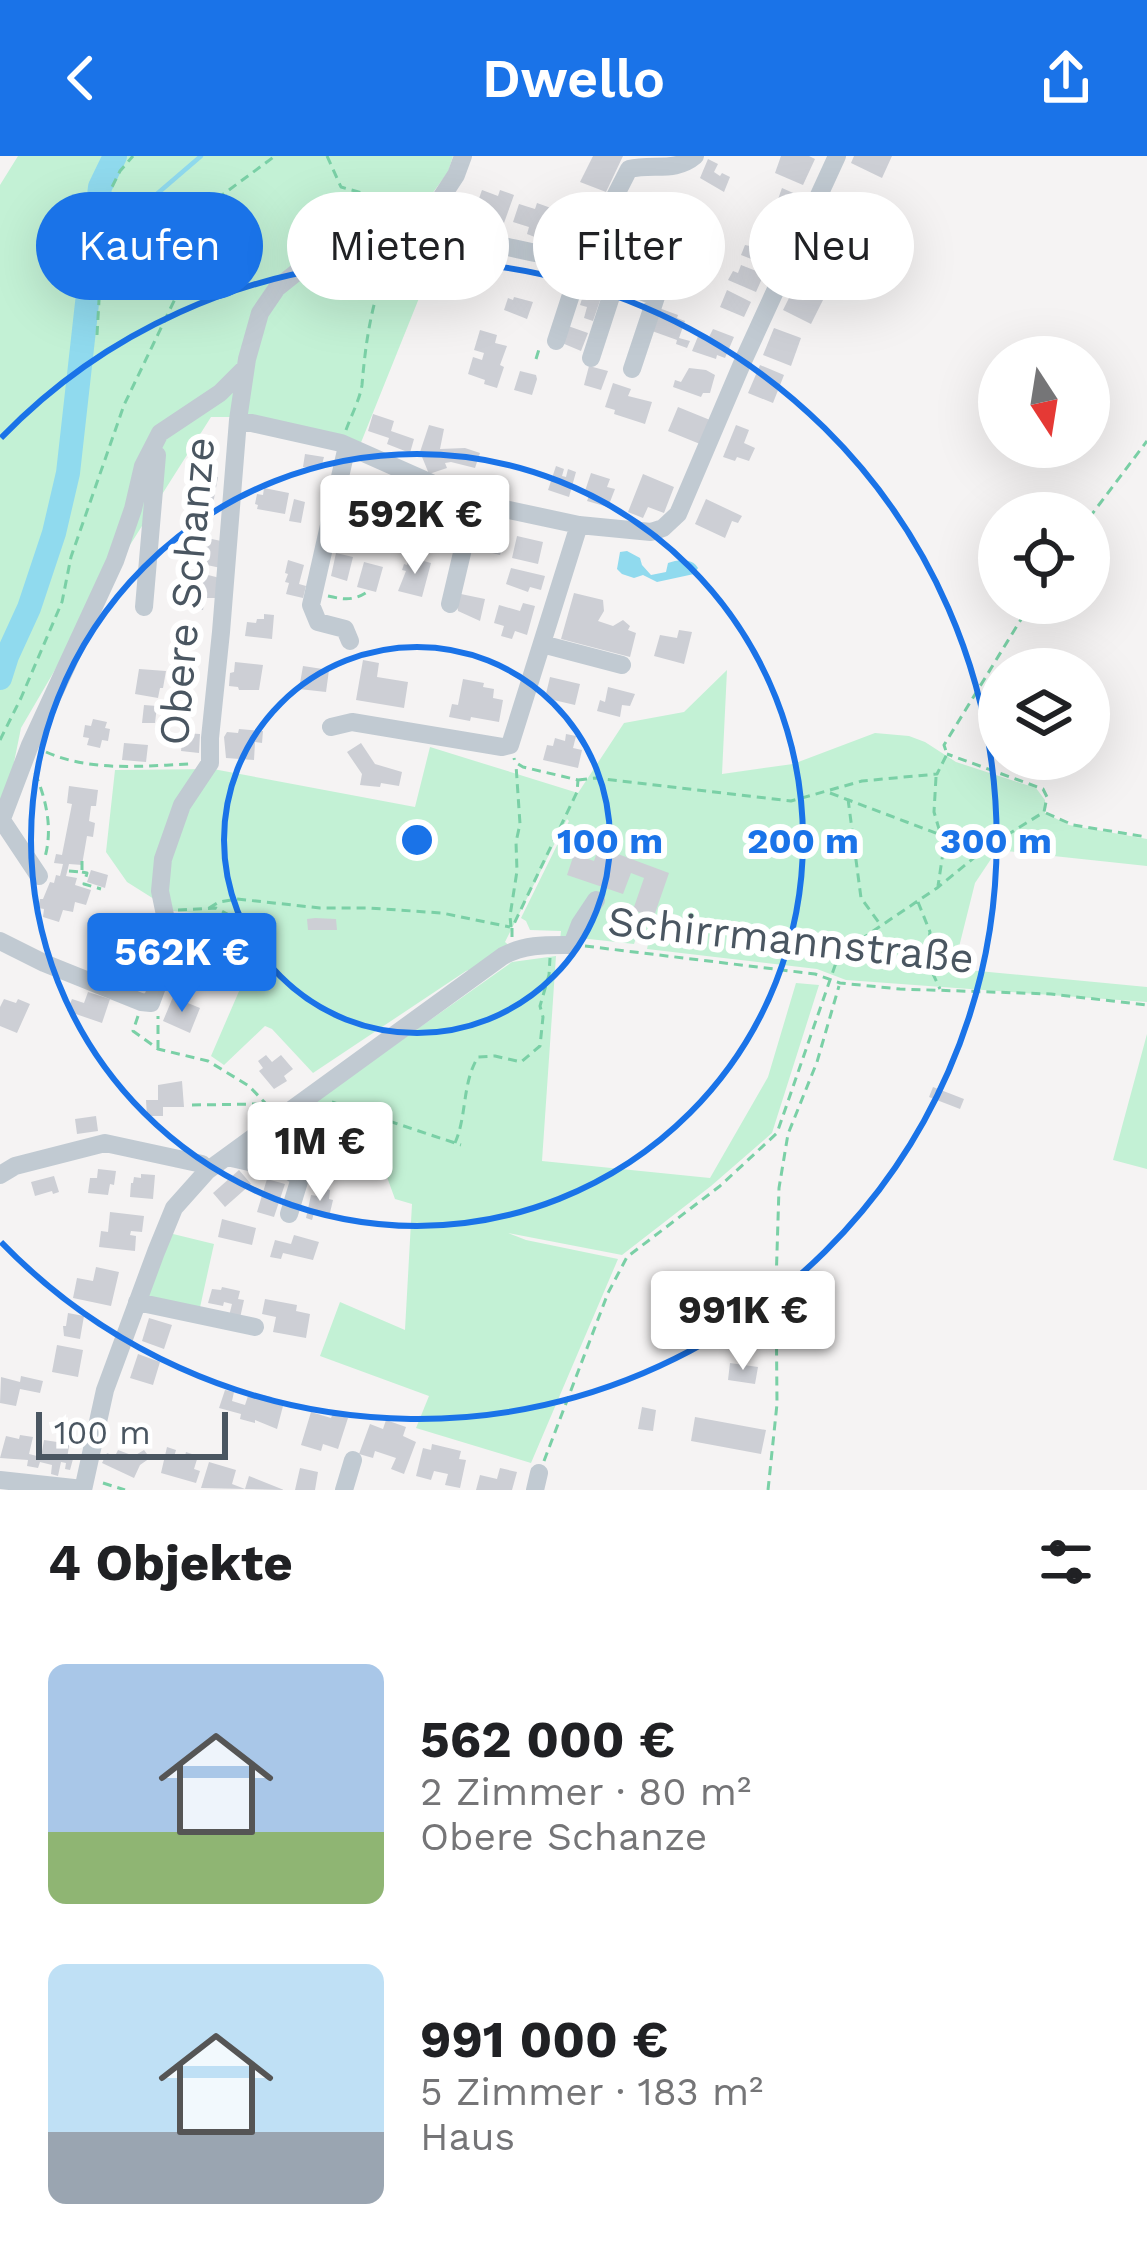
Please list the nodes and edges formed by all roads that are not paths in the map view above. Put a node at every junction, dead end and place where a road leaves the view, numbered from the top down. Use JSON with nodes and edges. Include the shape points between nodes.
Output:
{"nodes":[{"id":1,"x":463,"y":156,"type":"edge"},
{"id":2,"x":695,"y":156,"type":"edge"},
{"id":3,"x":837,"y":156,"type":"edge"},
{"id":4,"x":445,"y":192,"type":"edge"},
{"id":5,"x":617,"y":192,"type":"edge"},
{"id":6,"x":287,"y":280,"type":"edge"},
{"id":7,"x":569,"y":300,"type":"edge"},
{"id":8,"x":610,"y":300,"type":"edge"},
{"id":9,"x":655,"y":300,"type":"edge"},
{"id":10,"x":556,"y":341,"type":"dead end"},
{"id":11,"x":591,"y":358,"type":"dead end"},
{"id":12,"x":245,"y":368,"type":"junction"},
{"id":13,"x":632,"y":369,"type":"dead end"},
{"id":14,"x":238,"y":420,"type":"junction"},
{"id":15,"x":160,"y":433,"type":"junction"},
{"id":16,"x":344,"y":444,"type":"junction"},
{"id":17,"x":474,"y":502,"type":"junction"},
{"id":18,"x":579,"y":525,"type":"junction"},
{"id":19,"x":450,"y":604,"type":"dead end"},
{"id":20,"x":144,"y":607,"type":"dead end"},
{"id":21,"x":350,"y":641,"type":"dead end"},
{"id":22,"x":542,"y":644,"type":"junction"},
{"id":23,"x":622,"y":665,"type":"dead end"},
{"id":24,"x":331,"y":727,"type":"dead end"},
{"id":25,"x":0,"y":821,"type":"edge"},
{"id":26,"x":39,"y":876,"type":"road end"},
{"id":27,"x":596,"y":901,"type":"dead end"},
{"id":28,"x":0,"y":941,"type":"edge"},
{"id":29,"x":227,"y":1157,"type":"junction"},
{"id":30,"x":208,"y":1171,"type":"junction"},
{"id":31,"x":0,"y":1175,"type":"edge"},
{"id":32,"x":290,"y":1214,"type":"dead end"},
{"id":33,"x":137,"y":1303,"type":"junction"},
{"id":34,"x":255,"y":1328,"type":"dead end"},
{"id":35,"x":353,"y":1460,"type":"dead end"},
{"id":36,"x":3,"y":1484,"type":"edge"},
{"id":37,"x":83,"y":1486,"type":"edge"},
{"id":38,"x":344,"y":1490,"type":"edge"}],
"edges":[{"from":1,"to":4,"type":"street"},
{"from":2,"to":5,"type":"street","via":[[682,166],[629,169]]},
{"from":3,"to":18,"type":"street","via":[[678,514],[651,532]]},
{"from":6,"to":12,"type":"street","name":"Obere Schanze","via":[[260,313]]},
{"from":7,"to":10,"type":"street"},
{"from":8,"to":11,"type":"street"},
{"from":9,"to":13,"type":"street"},
{"from":12,"to":14,"type":"street","name":"Obere Schanze"},
{"from":12,"to":15,"type":"street"},
{"from":14,"to":16,"type":"street"},
{"from":14,"to":28,"type":"street","name":"Obere Schanze","via":[[210,763],[182,805],[163,859],[170,939],[151,1003]]},
{"from":15,"to":20,"type":"street"},
{"from":15,"to":25,"type":"street","via":[[115,561]]},
{"from":16,"to":17,"type":"street"},
{"from":16,"to":21,"type":"street","via":[[311,604],[317,626],[345,629]]},
{"from":17,"to":18,"type":"street"},
{"from":17,"to":19,"type":"street"},
{"from":18,"to":22,"type":"street"},
{"from":22,"to":23,"type":"street"},
{"from":22,"to":24,"type":"street","via":[[513,754],[352,722]]},
{"from":25,"to":26,"type":"street"},
{"from":27,"to":29,"type":"street","via":[[572,945],[513,934]]},
{"from":29,"to":30,"type":"street"},
{"from":29,"to":32,"type":"street","via":[[300,1178]]},
{"from":30,"to":31,"type":"street","via":[[105,1143]]},
{"from":30,"to":33,"type":"street","via":[[174,1208]]},
{"from":33,"to":34,"type":"street"},
{"from":33,"to":37,"type":"street","via":[[105,1390]]},
{"from":35,"to":38,"type":"street"},
{"from":36,"to":37,"type":"street"}]}
